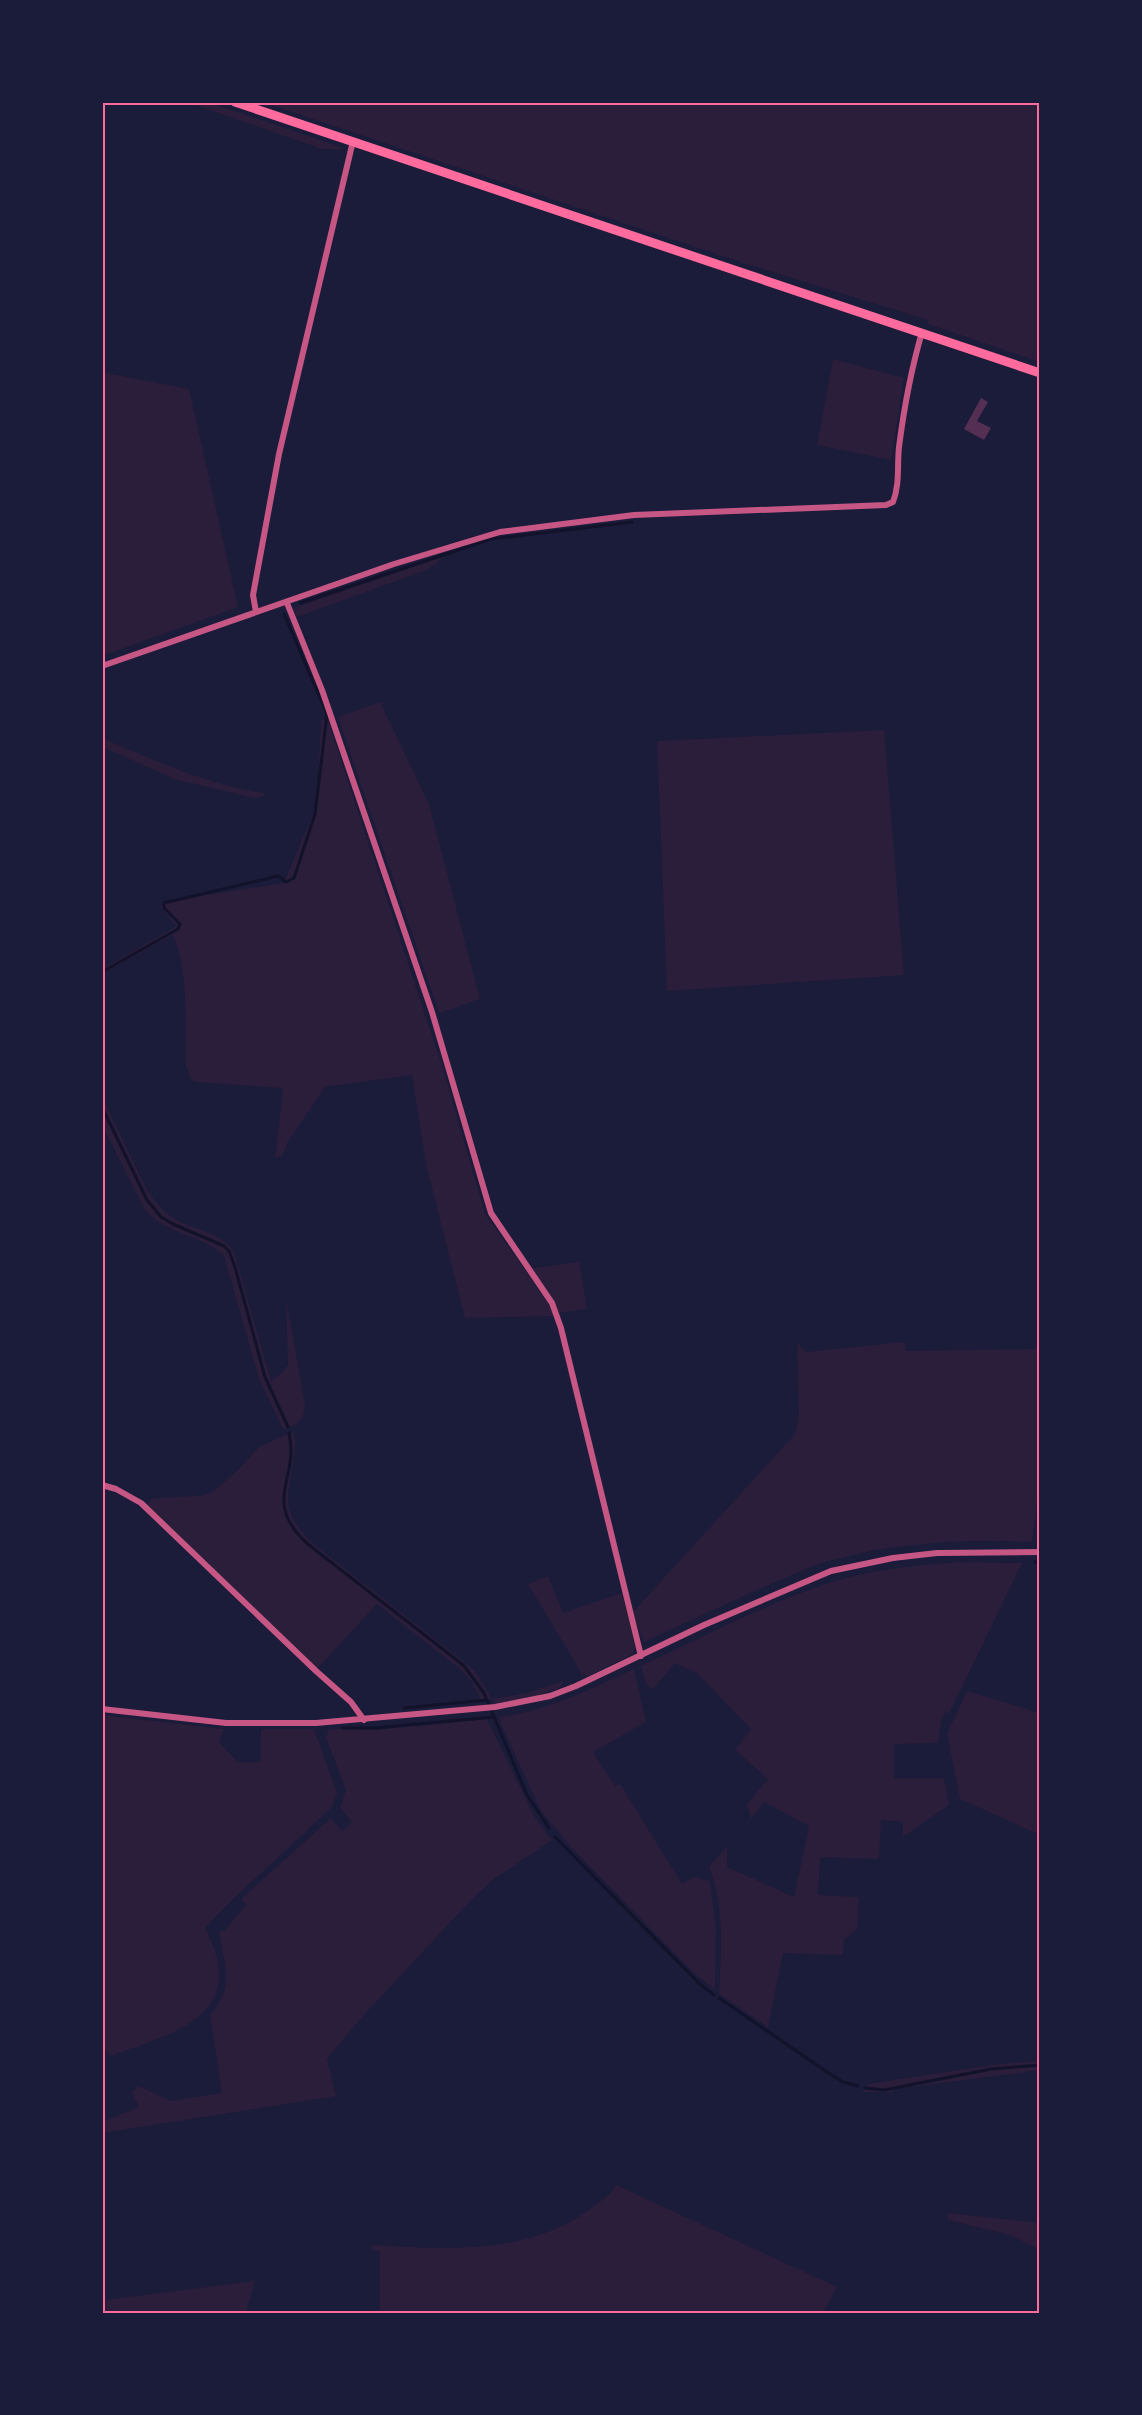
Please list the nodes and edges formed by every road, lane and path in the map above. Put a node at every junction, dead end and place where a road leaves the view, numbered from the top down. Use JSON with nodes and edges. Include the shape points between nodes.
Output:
{"nodes":[{"id":1,"x":235,"y":102,"type":"edge"},
{"id":2,"x":353,"y":141,"type":"junction"},
{"id":3,"x":922,"y":332,"type":"junction"},
{"id":4,"x":1040,"y":373,"type":"edge"},
{"id":5,"x":287,"y":603,"type":"junction"},
{"id":6,"x":256,"y":612,"type":"junction"},
{"id":7,"x":102,"y":666,"type":"edge"},
{"id":8,"x":102,"y":1485,"type":"edge"},
{"id":9,"x":1040,"y":1552,"type":"edge"},
{"id":10,"x":641,"y":1656,"type":"junction"},
{"id":11,"x":102,"y":1709,"type":"edge"},
{"id":12,"x":364,"y":1720,"type":"junction"}],
"edges":[{"from":1,"to":2,"type":"main road"},
{"from":2,"to":3,"type":"main road"},
{"from":2,"to":6,"type":"street","via":[[279,454],[253,595]]},
{"from":3,"to":4,"type":"main road"},
{"from":3,"to":5,"type":"street","via":[[906,396],[896,495],[886,505],[633,515],[500,532],[394,564]]},
{"from":5,"to":6,"type":"street"},
{"from":5,"to":10,"type":"street","via":[[322,690],[432,1011],[491,1213],[552,1303],[561,1328]]},
{"from":6,"to":7,"type":"street"},
{"from":8,"to":12,"type":"street","via":[[141,1503],[351,1702]]},
{"from":9,"to":10,"type":"street","via":[[937,1553],[831,1571]]},
{"from":10,"to":12,"type":"street","via":[[550,1696],[482,1709]]},
{"from":11,"to":12,"type":"street","via":[[226,1723]]}]}
